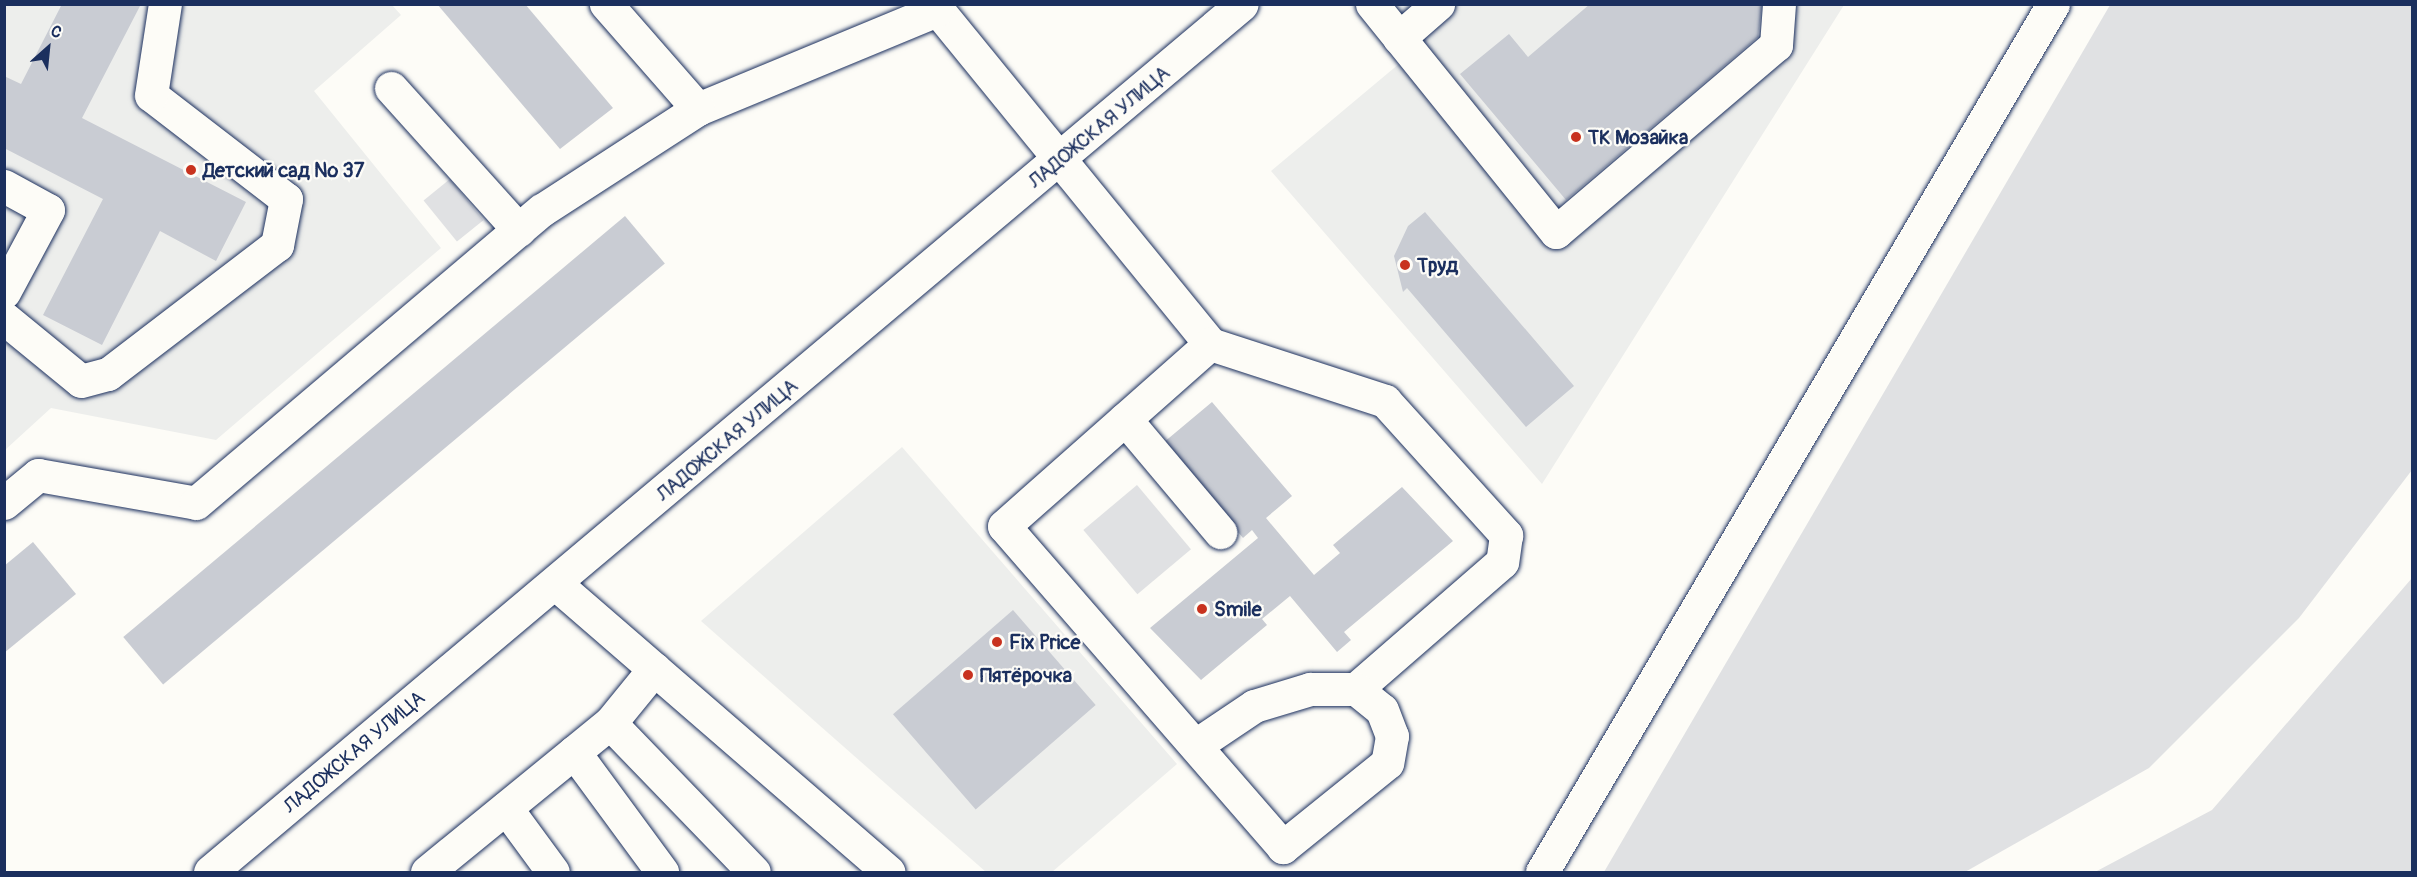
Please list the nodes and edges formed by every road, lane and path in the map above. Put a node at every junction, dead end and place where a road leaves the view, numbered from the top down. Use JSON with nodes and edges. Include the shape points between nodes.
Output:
{"nodes":[{"id":1,"x":165,"y":4,"type":"edge"},
{"id":2,"x":606,"y":4,"type":"edge"},
{"id":3,"x":1242,"y":4,"type":"edge"},
{"id":4,"x":1372,"y":4,"type":"edge"},
{"id":5,"x":1438,"y":4,"type":"edge"},
{"id":6,"x":1779,"y":4,"type":"edge"},
{"id":7,"x":2053,"y":4,"type":"edge"},
{"id":8,"x":935,"y":7,"type":"edge"},
{"id":9,"x":1399,"y":38,"type":"junction"},
{"id":10,"x":391,"y":88,"type":"dead end"},
{"id":11,"x":698,"y":109,"type":"junction"},
{"id":12,"x":1060,"y":159,"type":"junction"},
{"id":13,"x":4,"y":186,"type":"edge"},
{"id":14,"x":519,"y":230,"type":"junction"},
{"id":15,"x":4,"y":292,"type":"edge"},
{"id":16,"x":4,"y":318,"type":"edge"},
{"id":17,"x":1210,"y":344,"type":"junction"},
{"id":18,"x":1125,"y":419,"type":"junction"},
{"id":19,"x":4,"y":503,"type":"edge"},
{"id":20,"x":1220,"y":532,"type":"dead end"},
{"id":21,"x":556,"y":584,"type":"junction"},
{"id":22,"x":654,"y":669,"type":"junction"},
{"id":23,"x":1356,"y":689,"type":"junction"},
{"id":24,"x":610,"y":723,"type":"junction"},
{"id":25,"x":1196,"y":746,"type":"junction"},
{"id":26,"x":574,"y":752,"type":"junction"},
{"id":27,"x":506,"y":808,"type":"junction"},
{"id":28,"x":439,"y":869,"type":"edge"},
{"id":29,"x":215,"y":871,"type":"edge"},
{"id":30,"x":553,"y":873,"type":"edge"},
{"id":31,"x":662,"y":873,"type":"edge"},
{"id":32,"x":754,"y":873,"type":"edge"},
{"id":33,"x":888,"y":873,"type":"edge"},
{"id":34,"x":1542,"y":873,"type":"edge"}],
"edges":[{"from":1,"to":16,"type":"street","via":[[151,95],[286,199],[277,245],[108,374],[81,381]]},
{"from":2,"to":11,"type":"street"},
{"from":3,"to":12,"type":"street","name":"ЛАДОЖСКАЯ УЛИЦА"},
{"from":4,"to":9,"type":"street"},
{"from":5,"to":9,"type":"street"},
{"from":6,"to":9,"type":"street","via":[[1776,45],[1556,232]]},
{"from":7,"to":34,"type":"street"},
{"from":8,"to":11,"type":"street"},
{"from":8,"to":12,"type":"street"},
{"from":10,"to":14,"type":"street"},
{"from":11,"to":14,"type":"street"},
{"from":12,"to":17,"type":"street","via":[[1095,208]]},
{"from":12,"to":21,"type":"street","name":"ЛАДОЖСКАЯ УЛИЦА"},
{"from":13,"to":15,"type":"street","via":[[48,210]]},
{"from":14,"to":19,"type":"street","via":[[196,502],[38,475]]},
{"from":17,"to":18,"type":"street"},
{"from":17,"to":23,"type":"street","via":[[1385,401],[1506,535],[1502,562]]},
{"from":18,"to":20,"type":"street"},
{"from":18,"to":25,"type":"street","via":[[1004,526]]},
{"from":21,"to":22,"type":"street"},
{"from":21,"to":29,"type":"street","name":"ЛАДОЖСКАЯ УЛИЦА"},
{"from":22,"to":24,"type":"street"},
{"from":22,"to":33,"type":"street"},
{"from":23,"to":25,"type":"street","via":[[1310,689],[1254,706]]},
{"from":23,"to":25,"type":"street","via":[[1382,710],[1392,736],[1387,763],[1283,847]]},
{"from":24,"to":26,"type":"street"},
{"from":24,"to":32,"type":"street"},
{"from":26,"to":27,"type":"street"},
{"from":26,"to":31,"type":"street"},
{"from":27,"to":28,"type":"street"},
{"from":27,"to":30,"type":"street"}]}
